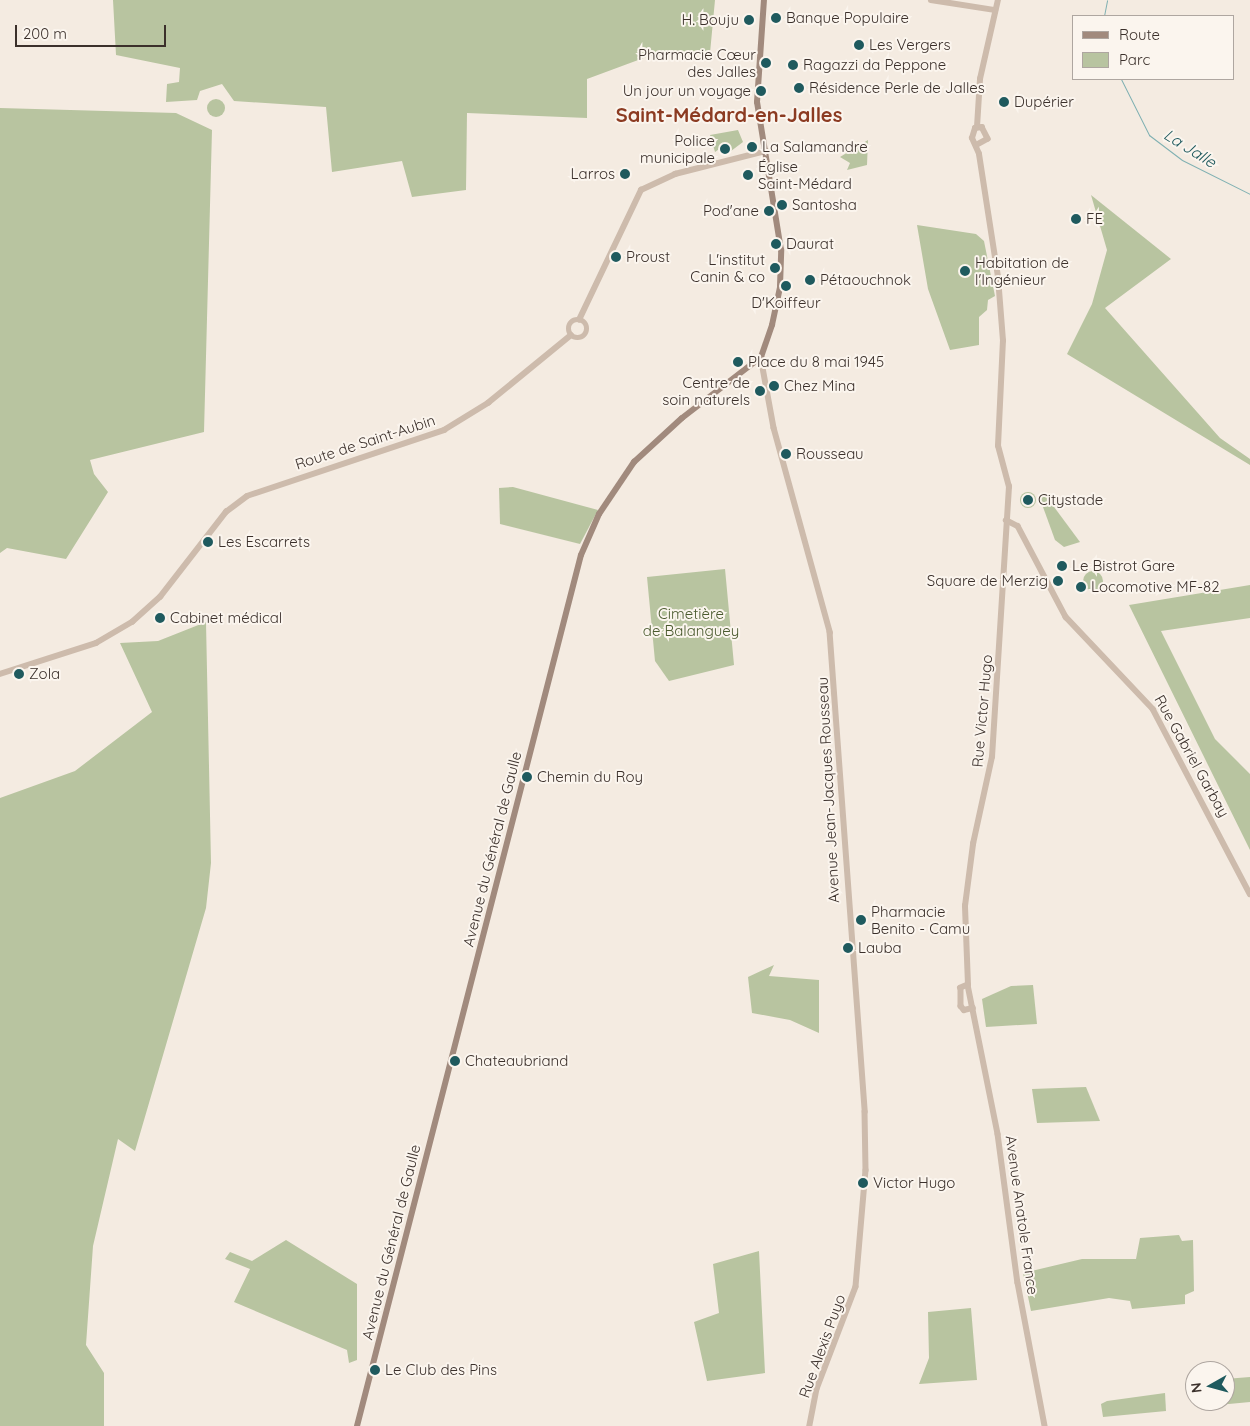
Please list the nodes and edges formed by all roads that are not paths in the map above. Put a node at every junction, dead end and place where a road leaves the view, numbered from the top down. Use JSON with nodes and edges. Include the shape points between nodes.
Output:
{"nodes":[{"id":1,"x":764,"y":0,"type":"edge"},
{"id":2,"x":931,"y":0,"type":"edge"},
{"id":3,"x":998,"y":0,"type":"edge"},
{"id":4,"x":995,"y":10,"type":"junction"},
{"id":5,"x":979,"y":94,"type":"junction"},
{"id":6,"x":977,"y":127,"type":"junction"},
{"id":7,"x":984,"y":127,"type":"junction"},
{"id":8,"x":981,"y":144,"type":"junction"},
{"id":9,"x":766,"y":151,"type":"junction"},
{"id":10,"x":581,"y":321,"type":"junction"},
{"id":11,"x":571,"y":335,"type":"junction"},
{"id":12,"x":762,"y":357,"type":"junction"},
{"id":13,"x":1006,"y":520,"type":"junction"},
{"id":14,"x":0,"y":674,"type":"edge"},
{"id":15,"x":1239,"y":871,"type":"junction"},
{"id":16,"x":1250,"y":885,"type":"edge"},
{"id":17,"x":1250,"y":894,"type":"edge"},
{"id":18,"x":968,"y":985,"type":"junction"},
{"id":19,"x":973,"y":1008,"type":"junction"},
{"id":20,"x":862,"y":1216,"type":"joint"},
{"id":21,"x":357,"y":1426,"type":"edge"},
{"id":22,"x":810,"y":1426,"type":"edge"},
{"id":23,"x":1045,"y":1426,"type":"edge"}],
"edges":[{"from":1,"to":9,"type":"main road","via":[[756,97]]},
{"from":2,"to":4,"type":"street"},
{"from":3,"to":4,"type":"street"},
{"from":4,"to":5,"type":"street"},
{"from":5,"to":6,"type":"street"},
{"from":5,"to":7,"type":"street"},
{"from":6,"to":7,"type":"street"},
{"from":6,"to":8,"type":"street","via":[[972,135]]},
{"from":7,"to":8,"type":"street","via":[[988,136]]},
{"from":8,"to":13,"type":"street","name":"Rue Victor Hugo","via":[[988,230],[1003,330],[999,440],[1008,476]]},
{"from":9,"to":10,"type":"street","via":[[673,174],[641,190]]},
{"from":9,"to":12,"type":"main road","via":[[781,258],[776,310]]},
{"from":10,"to":11,"type":"street","via":[[570,325]]},
{"from":10,"to":11,"type":"street","name":"Route de Saint-Aubin","via":[[583,337]]},
{"from":11,"to":14,"type":"street","name":"Route de Saint-Aubin","via":[[457,424],[413,442],[258,491],[237,502],[160,597],[125,628],[96,643]]},
{"from":12,"to":20,"type":"street","name":"Avenue Jean-Jacques Rousseau","via":[[774,428],[826,612],[834,662],[842,840],[865,1112]]},
{"from":12,"to":21,"type":"main road","name":"Avenue du Général de Gaulle","via":[[682,418],[634,462],[599,514],[580,555]]},
{"from":13,"to":15,"type":"street","name":"Rue Gabriel Garbay","via":[[1018,526],[1066,617],[1153,709]]},
{"from":13,"to":18,"type":"street","name":"Rue Victor Hugo","via":[[992,757],[973,844],[965,906]]},
{"from":15,"to":16,"type":"street","name":"Rue Gabriel Garbay"},
{"from":15,"to":17,"type":"street","name":"Rue Gabriel Garbay"},
{"from":18,"to":19,"type":"street","name":"Avenue Anatole France"},
{"from":18,"to":19,"type":"street","via":[[961,988],[961,1006],[964,1010]]},
{"from":19,"to":23,"type":"street","name":"Avenue Anatole France"},
{"from":20,"to":22,"type":"street","name":"Rue Alexis Puyo","via":[[856,1287],[817,1390]]}]}
